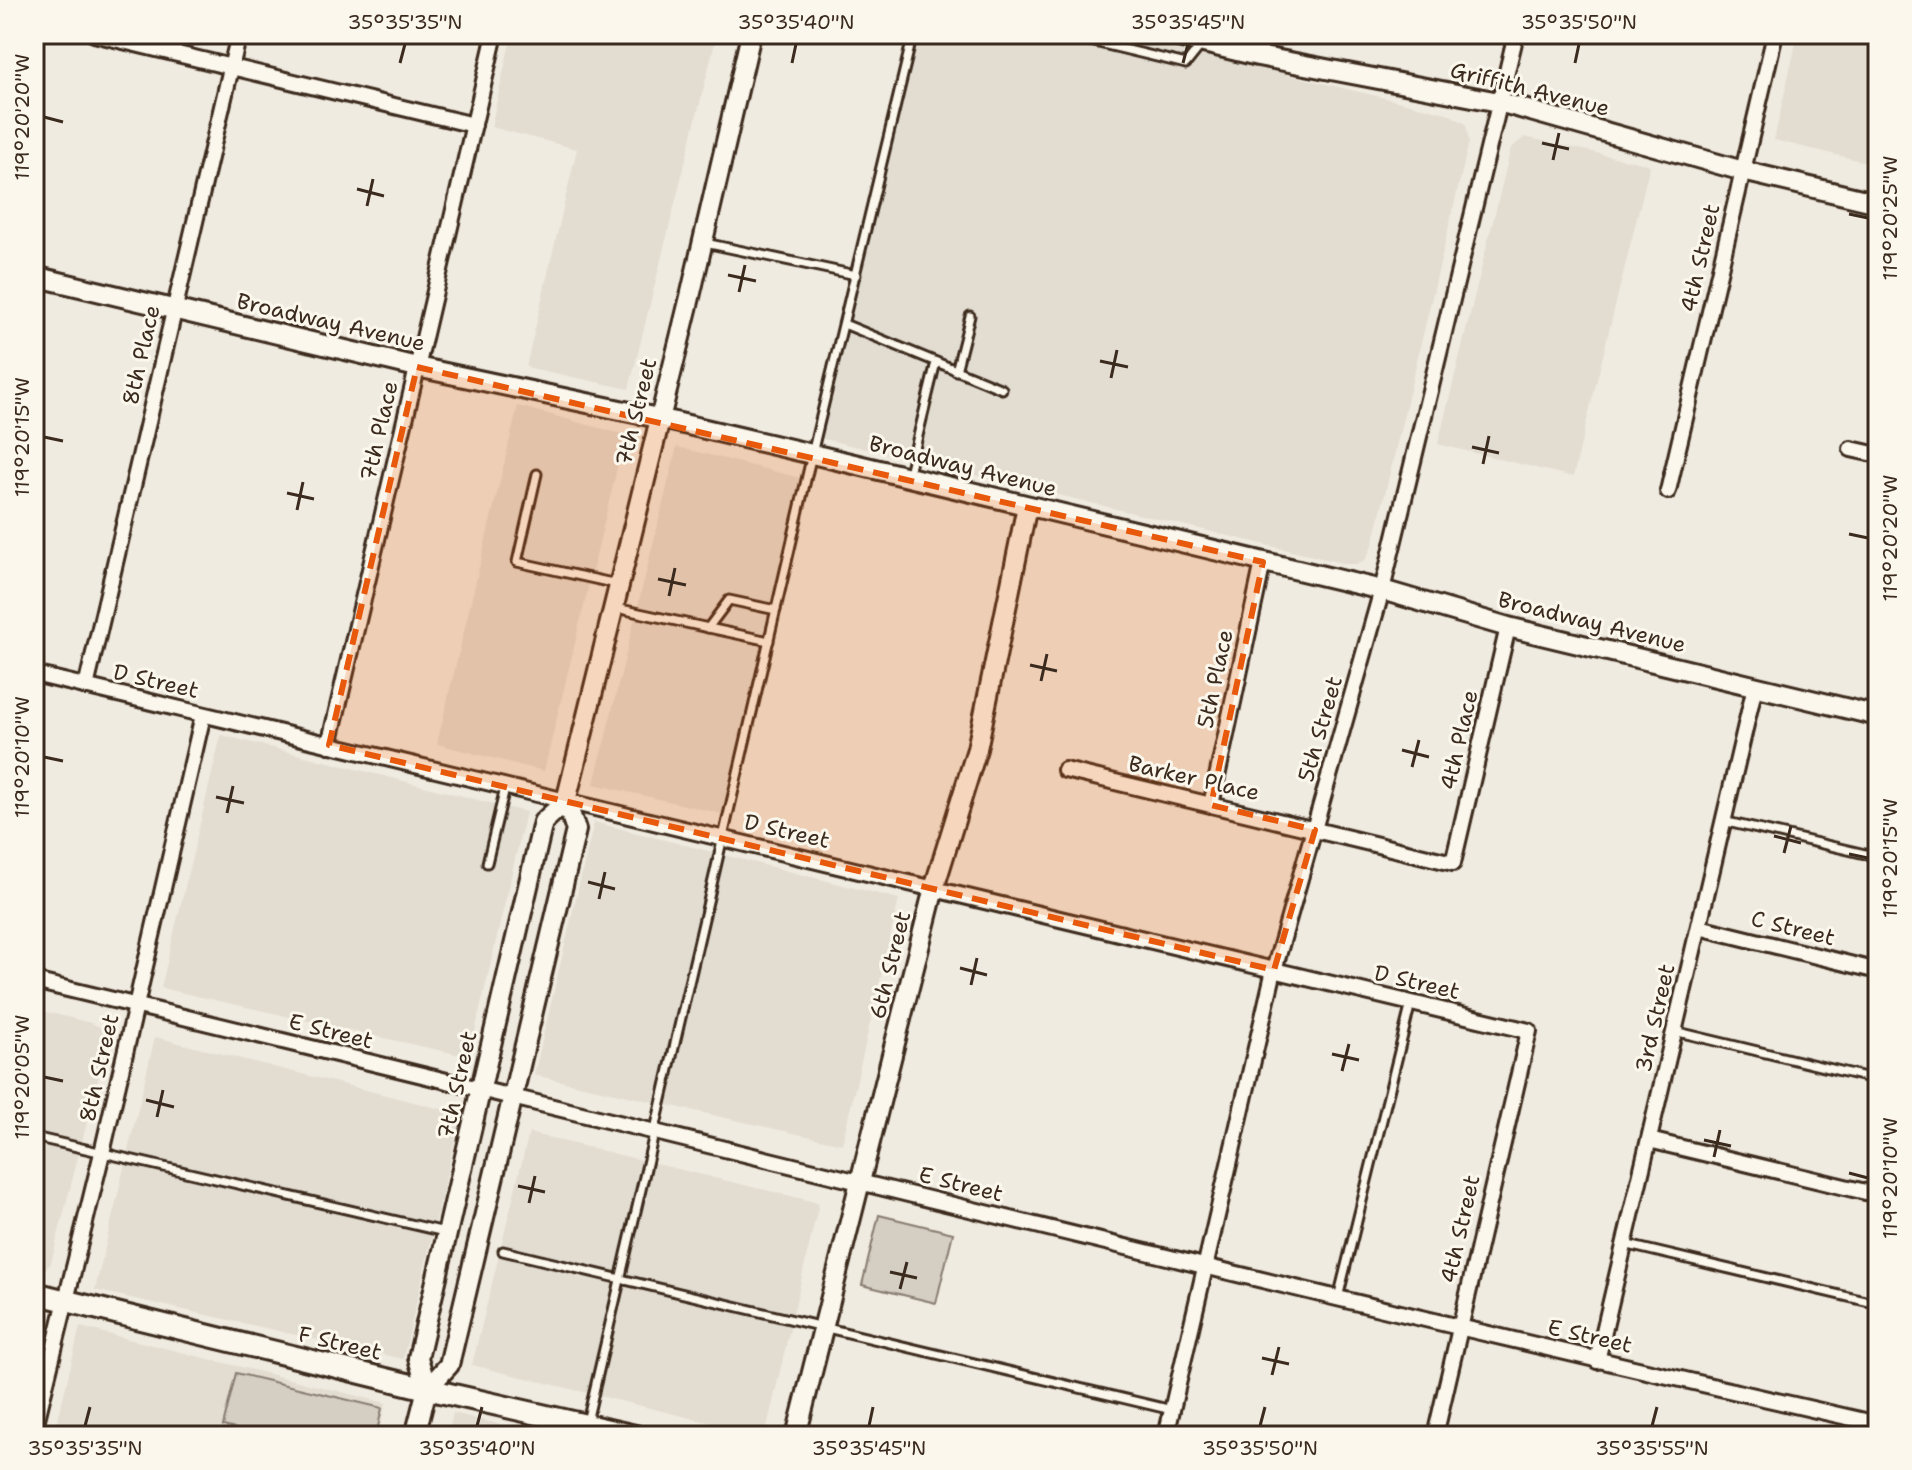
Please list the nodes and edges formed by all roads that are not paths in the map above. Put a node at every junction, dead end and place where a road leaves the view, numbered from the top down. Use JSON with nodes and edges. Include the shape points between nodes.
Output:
{"nodes":[{"id":1,"x":94,"y":34,"type":"edge"},
{"id":2,"x":239,"y":34,"type":"edge"},
{"id":3,"x":495,"y":34,"type":"edge"},
{"id":4,"x":751,"y":34,"type":"edge"},
{"id":5,"x":913,"y":34,"type":"edge"},
{"id":6,"x":1061,"y":34,"type":"edge"},
{"id":7,"x":1166,"y":34,"type":"edge"},
{"id":8,"x":1263,"y":34,"type":"edge"},
{"id":9,"x":1516,"y":34,"type":"edge"},
{"id":10,"x":1775,"y":34,"type":"edge"},
{"id":11,"x":1204,"y":43,"type":"junction"},
{"id":12,"x":1258,"y":56,"type":"junction"},
{"id":13,"x":231,"y":67,"type":"junction"},
{"id":14,"x":1499,"y":102,"type":"junction"},
{"id":15,"x":474,"y":125,"type":"junction"},
{"id":16,"x":1743,"y":171,"type":"junction"},
{"id":17,"x":1878,"y":203,"type":"edge"},
{"id":18,"x":702,"y":242,"type":"junction"},
{"id":19,"x":856,"y":275,"type":"junction"},
{"id":20,"x":34,"y":276,"type":"edge"},
{"id":21,"x":174,"y":309,"type":"junction"},
{"id":22,"x":970,"y":316,"type":"dead end"},
{"id":23,"x":844,"y":324,"type":"junction"},
{"id":24,"x":936,"y":362,"type":"junction"},
{"id":25,"x":417,"y":367,"type":"junction"},
{"id":26,"x":956,"y":371,"type":"junction"},
{"id":27,"x":1002,"y":389,"type":"dead end"},
{"id":28,"x":658,"y":418,"type":"junction"},
{"id":29,"x":1851,"y":449,"type":"dead end"},
{"id":30,"x":812,"y":454,"type":"junction"},
{"id":31,"x":1878,"y":455,"type":"edge"},
{"id":32,"x":537,"y":474,"type":"dead end"},
{"id":33,"x":908,"y":477,"type":"junction"},
{"id":34,"x":1668,"y":491,"type":"dead end"},
{"id":35,"x":1027,"y":506,"type":"junction"},
{"id":36,"x":1263,"y":562,"type":"junction"},
{"id":37,"x":620,"y":585,"type":"junction"},
{"id":38,"x":1382,"y":590,"type":"junction"},
{"id":39,"x":614,"y":608,"type":"junction"},
{"id":40,"x":776,"y":610,"type":"junction"},
{"id":41,"x":1508,"y":627,"type":"junction"},
{"id":42,"x":708,"y":628,"type":"junction"},
{"id":43,"x":769,"y":641,"type":"junction"},
{"id":44,"x":34,"y":674,"type":"edge"},
{"id":45,"x":1755,"y":686,"type":"junction"},
{"id":46,"x":86,"y":687,"type":"junction"},
{"id":47,"x":203,"y":715,"type":"junction"},
{"id":48,"x":1878,"y":716,"type":"edge"},
{"id":49,"x":329,"y":745,"type":"junction"},
{"id":50,"x":1065,"y":770,"type":"dead end"},
{"id":51,"x":505,"y":786,"type":"junction"},
{"id":52,"x":566,"y":801,"type":"junction"},
{"id":53,"x":1211,"y":805,"type":"junction"},
{"id":54,"x":1723,"y":821,"type":"junction"},
{"id":55,"x":1315,"y":830,"type":"junction"},
{"id":56,"x":723,"y":839,"type":"junction"},
{"id":57,"x":1878,"y":857,"type":"edge"},
{"id":58,"x":487,"y":863,"type":"dead end"},
{"id":59,"x":1453,"y":863,"type":"joint"},
{"id":60,"x":934,"y":888,"type":"junction"},
{"id":61,"x":1699,"y":927,"type":"junction"},
{"id":62,"x":1274,"y":970,"type":"junction"},
{"id":63,"x":1878,"y":971,"type":"edge"},
{"id":64,"x":34,"y":981,"type":"edge"},
{"id":65,"x":1411,"y":1003,"type":"junction"},
{"id":66,"x":136,"y":1006,"type":"junction"},
{"id":67,"x":1529,"y":1031,"type":"joint"},
{"id":68,"x":1674,"y":1031,"type":"junction"},
{"id":69,"x":1878,"y":1080,"type":"edge"},
{"id":70,"x":480,"y":1090,"type":"junction"},
{"id":71,"x":513,"y":1097,"type":"junction"},
{"id":72,"x":654,"y":1133,"type":"junction"},
{"id":73,"x":34,"y":1137,"type":"edge"},
{"id":74,"x":1649,"y":1140,"type":"junction"},
{"id":75,"x":102,"y":1153,"type":"junction"},
{"id":76,"x":861,"y":1182,"type":"junction"},
{"id":77,"x":1878,"y":1195,"type":"edge"},
{"id":78,"x":446,"y":1233,"type":"junction"},
{"id":79,"x":1624,"y":1244,"type":"junction"},
{"id":80,"x":503,"y":1251,"type":"dead end"},
{"id":81,"x":1205,"y":1266,"type":"junction"},
{"id":82,"x":620,"y":1278,"type":"junction"},
{"id":83,"x":34,"y":1293,"type":"edge"},
{"id":84,"x":1338,"y":1298,"type":"junction"},
{"id":85,"x":65,"y":1301,"type":"junction"},
{"id":86,"x":1878,"y":1304,"type":"edge"},
{"id":87,"x":1460,"y":1328,"type":"junction"},
{"id":88,"x":823,"y":1329,"type":"junction"},
{"id":89,"x":1597,"y":1361,"type":"junction"},
{"id":90,"x":427,"y":1389,"type":"junction"},
{"id":91,"x":1172,"y":1410,"type":"junction"},
{"id":92,"x":586,"y":1424,"type":"junction"},
{"id":93,"x":1878,"y":1424,"type":"edge"},
{"id":94,"x":34,"y":1431,"type":"edge"},
{"id":95,"x":415,"y":1436,"type":"edge"},
{"id":96,"x":635,"y":1436,"type":"edge"},
{"id":97,"x":796,"y":1436,"type":"edge"},
{"id":98,"x":1166,"y":1436,"type":"edge"},
{"id":99,"x":1435,"y":1436,"type":"edge"}],
"edges":[{"from":1,"to":13,"type":"street"},
{"from":2,"to":13,"type":"street","name":"8th Place"},
{"from":3,"to":15,"type":"street","name":"7th Place"},
{"from":4,"to":18,"type":"street","name":"7th Street"},
{"from":5,"to":19,"type":"lane"},
{"from":6,"to":11,"type":"lane","via":[[1186,64]]},
{"from":7,"to":11,"type":"street","name":"Griffith Avenue"},
{"from":8,"to":12,"type":"street"},
{"from":9,"to":14,"type":"street","name":"5th Street"},
{"from":10,"to":16,"type":"street","name":"4th Street"},
{"from":11,"to":12,"type":"street","name":"Griffith Avenue"},
{"from":12,"to":14,"type":"street","name":"Griffith Avenue"},
{"from":13,"to":15,"type":"street"},
{"from":13,"to":21,"type":"street","name":"8th Place"},
{"from":14,"to":16,"type":"street","name":"Griffith Avenue"},
{"from":14,"to":38,"type":"street","name":"5th Street"},
{"from":15,"to":25,"type":"street","name":"7th Place"},
{"from":16,"to":17,"type":"street","name":"Griffith Avenue"},
{"from":16,"to":34,"type":"street","name":"4th Street"},
{"from":18,"to":19,"type":"lane"},
{"from":18,"to":28,"type":"street","name":"7th Street"},
{"from":19,"to":23,"type":"lane"},
{"from":20,"to":21,"type":"street","name":"Broadway Avenue"},
{"from":21,"to":25,"type":"street","name":"Broadway Avenue"},
{"from":21,"to":46,"type":"street","name":"8th Place"},
{"from":22,"to":26,"type":"lane"},
{"from":23,"to":24,"type":"lane"},
{"from":23,"to":30,"type":"lane"},
{"from":24,"to":26,"type":"lane"},
{"from":24,"to":33,"type":"lane"},
{"from":25,"to":28,"type":"street","name":"Broadway Avenue"},
{"from":25,"to":49,"type":"street","name":"7th Place"},
{"from":26,"to":27,"type":"lane"},
{"from":28,"to":30,"type":"street","name":"Broadway Avenue"},
{"from":28,"to":37,"type":"street","name":"7th Street"},
{"from":29,"to":31,"type":"street"},
{"from":30,"to":33,"type":"street","name":"Broadway Avenue"},
{"from":30,"to":40,"type":"lane"},
{"from":32,"to":37,"type":"lane","via":[[517,562]]},
{"from":33,"to":35,"type":"street","name":"Broadway Avenue"},
{"from":35,"to":36,"type":"street","name":"Broadway Avenue"},
{"from":35,"to":60,"type":"street","name":"6th Street","via":[[977,749]]},
{"from":36,"to":38,"type":"street","name":"Broadway Avenue"},
{"from":36,"to":53,"type":"street","name":"5th Place"},
{"from":37,"to":39,"type":"street","name":"7th Street"},
{"from":38,"to":41,"type":"street","name":"Broadway Avenue"},
{"from":38,"to":55,"type":"street","name":"5th Street"},
{"from":39,"to":42,"type":"lane"},
{"from":39,"to":52,"type":"street","name":"7th Street"},
{"from":40,"to":42,"type":"lane","via":[[729,600]]},
{"from":40,"to":43,"type":"lane"},
{"from":41,"to":45,"type":"street","name":"Broadway Avenue"},
{"from":41,"to":59,"type":"street","name":"4th Place"},
{"from":42,"to":43,"type":"lane"},
{"from":43,"to":56,"type":"lane"},
{"from":44,"to":46,"type":"street","name":"D Street"},
{"from":45,"to":48,"type":"street","name":"Broadway Avenue"},
{"from":45,"to":54,"type":"street","name":"3rd Street"},
{"from":46,"to":47,"type":"street","name":"D Street"},
{"from":47,"to":49,"type":"street","name":"D Street"},
{"from":47,"to":66,"type":"street","name":"8th Street"},
{"from":49,"to":51,"type":"street","name":"D Street"},
{"from":50,"to":53,"type":"street","name":"Barker Place"},
{"from":51,"to":52,"type":"street","name":"D Street"},
{"from":51,"to":58,"type":"lane"},
{"from":52,"to":56,"type":"street","name":"D Street"},
{"from":52,"to":70,"type":"street","name":"7th Street","via":[[543,822]]},
{"from":52,"to":71,"type":"street","name":"7th Street","via":[[576,830]]},
{"from":53,"to":55,"type":"street","name":"Barker Place"},
{"from":54,"to":57,"type":"lane"},
{"from":54,"to":61,"type":"street","name":"3rd Street"},
{"from":55,"to":59,"type":"street","name":"Barker Place"},
{"from":55,"to":62,"type":"street","name":"5th Street"},
{"from":56,"to":60,"type":"street","name":"D Street"},
{"from":56,"to":72,"type":"lane"},
{"from":60,"to":62,"type":"street","name":"D Street"},
{"from":60,"to":76,"type":"street","name":"6th Street"},
{"from":61,"to":63,"type":"street","name":"C Street"},
{"from":61,"to":68,"type":"street","name":"3rd Street"},
{"from":62,"to":65,"type":"street","name":"D Street"},
{"from":62,"to":81,"type":"street","name":"5th Street"},
{"from":64,"to":66,"type":"street","name":"E Street"},
{"from":65,"to":67,"type":"street","name":"D Street"},
{"from":65,"to":84,"type":"lane"},
{"from":66,"to":70,"type":"street","name":"E Street"},
{"from":66,"to":75,"type":"street","name":"8th Street"},
{"from":67,"to":87,"type":"street","name":"4th Street"},
{"from":68,"to":69,"type":"lane"},
{"from":68,"to":74,"type":"street","name":"3rd Street"},
{"from":70,"to":71,"type":"street","name":"E Street"},
{"from":70,"to":78,"type":"street","name":"7th Street"},
{"from":71,"to":72,"type":"street","name":"E Street"},
{"from":71,"to":90,"type":"street","name":"7th Street","via":[[449,1365]]},
{"from":72,"to":76,"type":"street","name":"E Street"},
{"from":72,"to":82,"type":"lane"},
{"from":73,"to":75,"type":"lane"},
{"from":74,"to":77,"type":"street"},
{"from":74,"to":79,"type":"street","name":"3rd Street"},
{"from":75,"to":78,"type":"lane"},
{"from":75,"to":85,"type":"street","name":"8th Street"},
{"from":76,"to":81,"type":"street","name":"E Street"},
{"from":76,"to":88,"type":"street","name":"6th Street"},
{"from":78,"to":90,"type":"street","name":"7th Street","via":[[418,1358]]},
{"from":79,"to":86,"type":"lane"},
{"from":79,"to":89,"type":"street","name":"3rd Street"},
{"from":80,"to":82,"type":"lane"},
{"from":81,"to":84,"type":"street","name":"E Street"},
{"from":81,"to":91,"type":"street","name":"5th Street"},
{"from":82,"to":88,"type":"lane"},
{"from":82,"to":92,"type":"lane"},
{"from":83,"to":85,"type":"main road","name":"F Street"},
{"from":84,"to":87,"type":"street","name":"E Street"},
{"from":85,"to":90,"type":"main road","name":"F Street"},
{"from":85,"to":94,"type":"street","name":"8th Street"},
{"from":87,"to":89,"type":"street","name":"E Street"},
{"from":87,"to":99,"type":"street","name":"4th Street"},
{"from":88,"to":91,"type":"lane"},
{"from":88,"to":97,"type":"street","name":"6th Street"},
{"from":89,"to":93,"type":"street","name":"E Street"},
{"from":90,"to":92,"type":"main road","name":"F Street"},
{"from":90,"to":95,"type":"street","name":"7th Street"},
{"from":91,"to":98,"type":"street","name":"5th Street"},
{"from":92,"to":96,"type":"main road","name":"F Street"}]}
